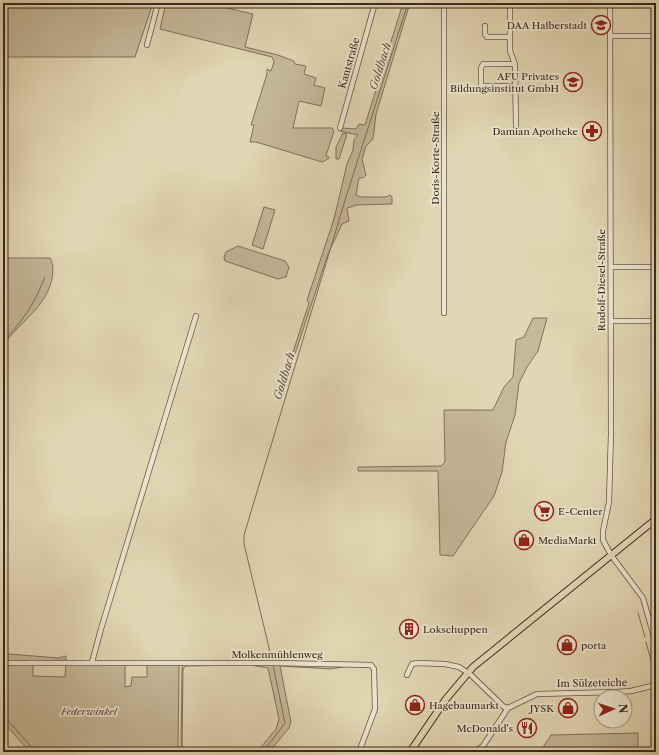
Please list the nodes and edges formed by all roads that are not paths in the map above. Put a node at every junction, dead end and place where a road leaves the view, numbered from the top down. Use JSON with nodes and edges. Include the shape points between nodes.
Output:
{"nodes":[{"id":1,"x":158,"y":3,"type":"edge"},
{"id":2,"x":375,"y":3,"type":"edge"},
{"id":3,"x":444,"y":3,"type":"edge"},
{"id":4,"x":510,"y":3,"type":"edge"},
{"id":5,"x":610,"y":3,"type":"edge"},
{"id":6,"x":485,"y":26,"type":"dead end"},
{"id":7,"x":610,"y":36,"type":"junction"},
{"id":8,"x":656,"y":36,"type":"edge"},
{"id":9,"x":510,"y":37,"type":"junction"},
{"id":10,"x":147,"y":46,"type":"dead end"},
{"id":11,"x":515,"y":64,"type":"junction"},
{"id":12,"x":515,"y":86,"type":"junction"},
{"id":13,"x":516,"y":126,"type":"dead end"},
{"id":14,"x":340,"y":128,"type":"dead end"},
{"id":15,"x":611,"y":267,"type":"junction"},
{"id":16,"x":656,"y":267,"type":"edge"},
{"id":17,"x":444,"y":313,"type":"dead end"},
{"id":18,"x":196,"y":316,"type":"dead end"},
{"id":19,"x":611,"y":321,"type":"junction"},
{"id":20,"x":656,"y":321,"type":"edge"},
{"id":21,"x":656,"y":519,"type":"edge"},
{"id":22,"x":611,"y":555,"type":"junction"},
{"id":23,"x":656,"y":644,"type":"edge"},
{"id":24,"x":92,"y":662,"type":"junction"},
{"id":25,"x":3,"y":663,"type":"edge"},
{"id":26,"x":467,"y":673,"type":"junction"},
{"id":27,"x":407,"y":674,"type":"dead end"},
{"id":28,"x":656,"y":685,"type":"edge"},
{"id":29,"x":508,"y":708,"type":"junction"},
{"id":30,"x":359,"y":752,"type":"edge"},
{"id":31,"x":410,"y":752,"type":"edge"},
{"id":32,"x":470,"y":752,"type":"edge"}],
"edges":[{"from":1,"to":10,"type":"street"},
{"from":2,"to":14,"type":"street","name":"Kantstraße"},
{"from":3,"to":17,"type":"street","name":"Doris-Korte-Straße"},
{"from":4,"to":9,"type":"street"},
{"from":5,"to":7,"type":"street","name":"Rudolf-Diesel-Straße"},
{"from":6,"to":9,"type":"street","via":[[484,34],[487,37]]},
{"from":7,"to":8,"type":"street"},
{"from":7,"to":15,"type":"street","name":"Rudolf-Diesel-Straße"},
{"from":9,"to":11,"type":"street","via":[[510,51]]},
{"from":11,"to":12,"type":"street"},
{"from":11,"to":12,"type":"street","via":[[482,64],[480,68],[481,85]]},
{"from":12,"to":13,"type":"street"},
{"from":15,"to":16,"type":"street"},
{"from":15,"to":19,"type":"street","name":"Rudolf-Diesel-Straße"},
{"from":18,"to":24,"type":"street"},
{"from":19,"to":20,"type":"street"},
{"from":19,"to":22,"type":"street","name":"Rudolf-Diesel-Straße","via":[[610,492],[603,534],[604,543]]},
{"from":21,"to":22,"type":"main road"},
{"from":22,"to":23,"type":"street","name":"Rudolf-Diesel-Straße","via":[[643,598]]},
{"from":22,"to":26,"type":"main road"},
{"from":24,"to":25,"type":"street","name":"Molkenmühlenweg"},
{"from":24,"to":30,"type":"street","name":"Molkenmühlenweg","via":[[371,665],[374,669],[375,710]]},
{"from":26,"to":27,"type":"street","via":[[453,665],[417,663],[412,664]]},
{"from":26,"to":29,"type":"street"},
{"from":26,"to":31,"type":"main road"},
{"from":28,"to":29,"type":"street","name":"Im Sülzeteiche","via":[[624,692],[537,694]]},
{"from":29,"to":32,"type":"street","via":[[483,746]]}]}
